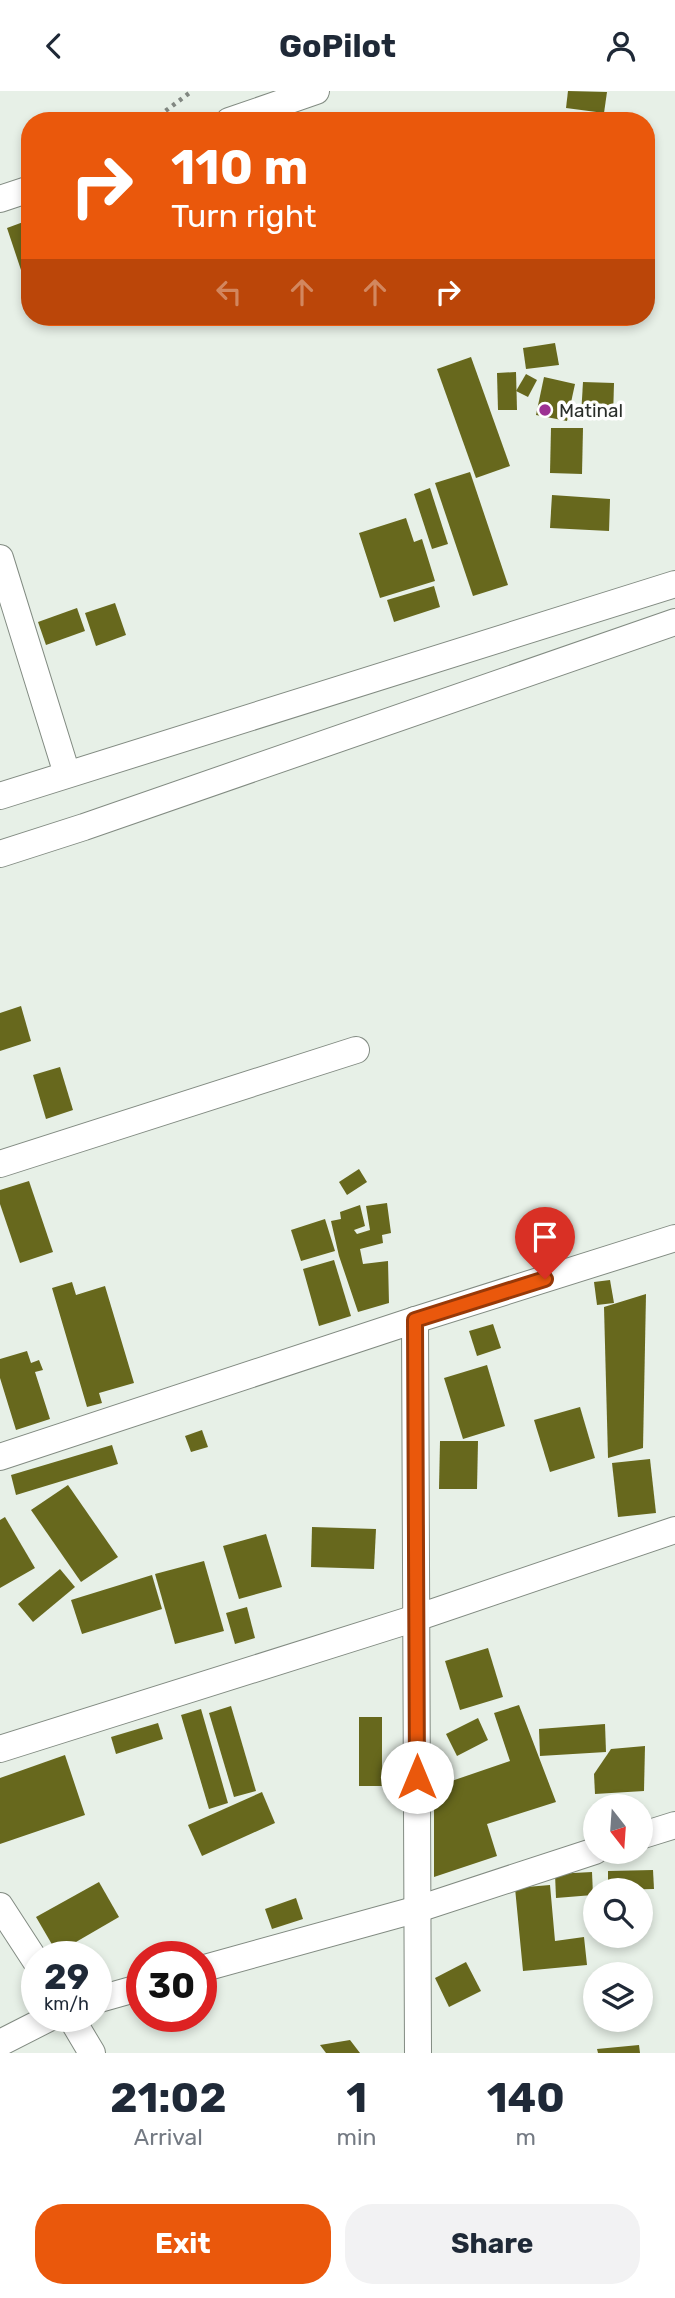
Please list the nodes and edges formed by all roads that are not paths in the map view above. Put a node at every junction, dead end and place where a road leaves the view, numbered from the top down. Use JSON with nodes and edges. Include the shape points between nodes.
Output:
{"nodes":[{"id":1,"x":316,"y":91,"type":"edge"},
{"id":2,"x":255,"y":112,"type":"edge"},
{"id":3,"x":21,"y":192,"type":"edge"},
{"id":4,"x":0,"y":199,"type":"edge"},
{"id":5,"x":0,"y":558,"type":"edge"},
{"id":6,"x":675,"y":584,"type":"edge"},
{"id":7,"x":675,"y":622,"type":"edge"},
{"id":8,"x":67,"y":774,"type":"junction"},
{"id":9,"x":0,"y":796,"type":"edge"},
{"id":10,"x":0,"y":854,"type":"edge"},
{"id":11,"x":356,"y":1051,"type":"dead end"},
{"id":12,"x":0,"y":1164,"type":"edge"},
{"id":13,"x":675,"y":1238,"type":"edge"},
{"id":14,"x":415,"y":1320,"type":"junction"},
{"id":15,"x":0,"y":1457,"type":"edge"},
{"id":16,"x":675,"y":1530,"type":"edge"},
{"id":17,"x":416,"y":1618,"type":"junction"},
{"id":18,"x":0,"y":1749,"type":"edge"},
{"id":19,"x":675,"y":1825,"type":"edge"},
{"id":20,"x":653,"y":1832,"type":"edge"},
{"id":21,"x":583,"y":1855,"type":"edge"},
{"id":22,"x":0,"y":1906,"type":"edge"},
{"id":23,"x":418,"y":1909,"type":"junction"},
{"id":24,"x":23,"y":1941,"type":"edge"},
{"id":25,"x":217,"y":1965,"type":"edge"},
{"id":26,"x":22,"y":2032,"type":"edge"},
{"id":27,"x":80,"y":2032,"type":"edge"},
{"id":28,"x":0,"y":2043,"type":"edge"},
{"id":29,"x":92,"y":2053,"type":"edge"},
{"id":30,"x":418,"y":2053,"type":"edge"}],
"edges":[{"from":1,"to":2,"type":"street"},
{"from":3,"to":4,"type":"street"},
{"from":5,"to":8,"type":"street"},
{"from":6,"to":8,"type":"street"},
{"from":7,"to":10,"type":"street"},
{"from":8,"to":9,"type":"street"},
{"from":11,"to":12,"type":"street"},
{"from":13,"to":14,"type":"street"},
{"from":14,"to":15,"type":"street"},
{"from":14,"to":17,"type":"street"},
{"from":16,"to":17,"type":"street"},
{"from":17,"to":18,"type":"street"},
{"from":17,"to":23,"type":"street"},
{"from":19,"to":20,"type":"street"},
{"from":21,"to":23,"type":"street"},
{"from":22,"to":24,"type":"street"},
{"from":23,"to":25,"type":"street"},
{"from":23,"to":30,"type":"street"},
{"from":26,"to":28,"type":"street"},
{"from":27,"to":29,"type":"street"}]}
